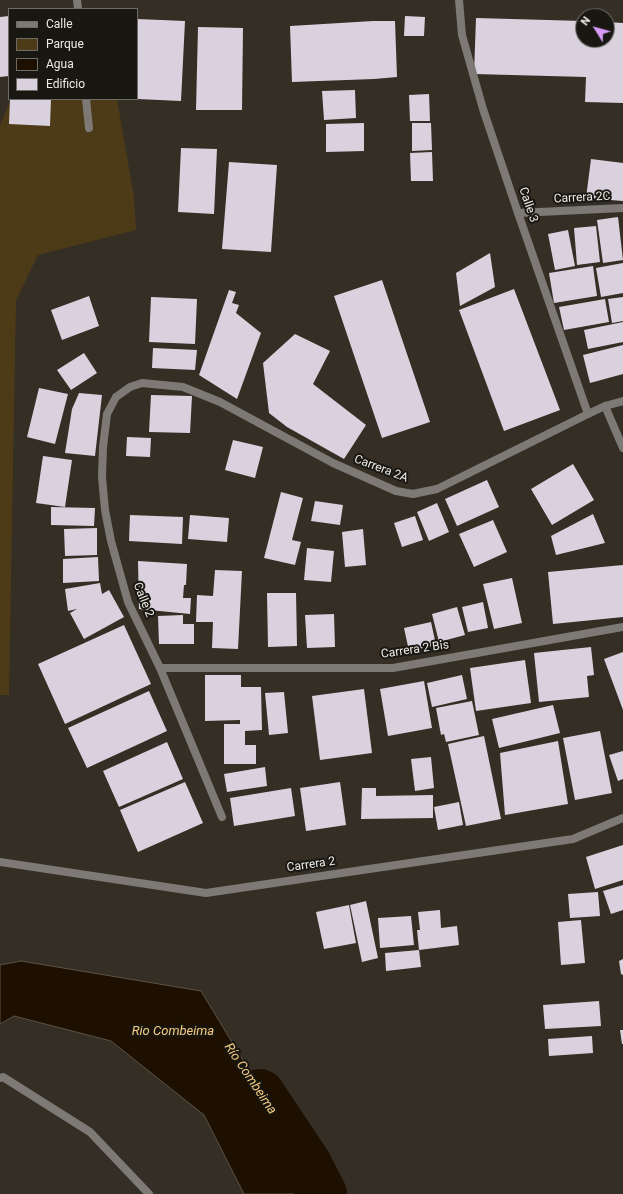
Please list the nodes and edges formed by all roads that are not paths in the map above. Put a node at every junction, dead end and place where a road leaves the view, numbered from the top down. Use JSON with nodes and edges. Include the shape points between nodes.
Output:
{"nodes":[{"id":1,"x":458,"y":0,"type":"edge"},
{"id":2,"x":86,"y":100,"type":"edge"},
{"id":3,"x":89,"y":128,"type":"dead end"},
{"id":4,"x":623,"y":208,"type":"edge"},
{"id":5,"x":518,"y":213,"type":"junction"},
{"id":6,"x":130,"y":387,"type":"joint"},
{"id":7,"x":623,"y":401,"type":"edge"},
{"id":8,"x":605,"y":406,"type":"junction"},
{"id":9,"x":588,"y":414,"type":"junction"},
{"id":10,"x":623,"y":448,"type":"edge"},
{"id":11,"x":623,"y":627,"type":"edge"},
{"id":12,"x":160,"y":668,"type":"junction"},
{"id":13,"x":222,"y":817,"type":"dead end"},
{"id":14,"x":623,"y":818,"type":"edge"},
{"id":15,"x":0,"y":862,"type":"edge"},
{"id":16,"x":0,"y":1078,"type":"edge"},
{"id":17,"x":148,"y":1194,"type":"edge"}],
"edges":[{"from":1,"to":5,"type":"street","name":"Calle 3","via":[[462,35],[483,109]]},
{"from":2,"to":3,"type":"street"},
{"from":4,"to":5,"type":"street","name":"Carrera 2C"},
{"from":5,"to":9,"type":"street","name":"Calle 3"},
{"from":6,"to":9,"type":"street","name":"Carrera 2A","via":[[142,382],[183,387],[220,402],[333,463],[396,491],[413,494],[437,489]]},
{"from":6,"to":12,"type":"street","name":"Calle 2","via":[[116,397],[107,414],[102,469],[105,510],[128,602]]},
{"from":7,"to":8,"type":"street","name":"Carrera 2A"},
{"from":8,"to":9,"type":"street","name":"Carrera 2A"},
{"from":8,"to":10,"type":"street"},
{"from":11,"to":12,"type":"street","name":"Carrera 2 Bis","via":[[393,668]]},
{"from":12,"to":13,"type":"street","name":"Calle 2"},
{"from":14,"to":15,"type":"street","name":"Carrera 2","via":[[573,839],[206,893]]},
{"from":16,"to":17,"type":"street","via":[[3,1077],[90,1132]]}]}
